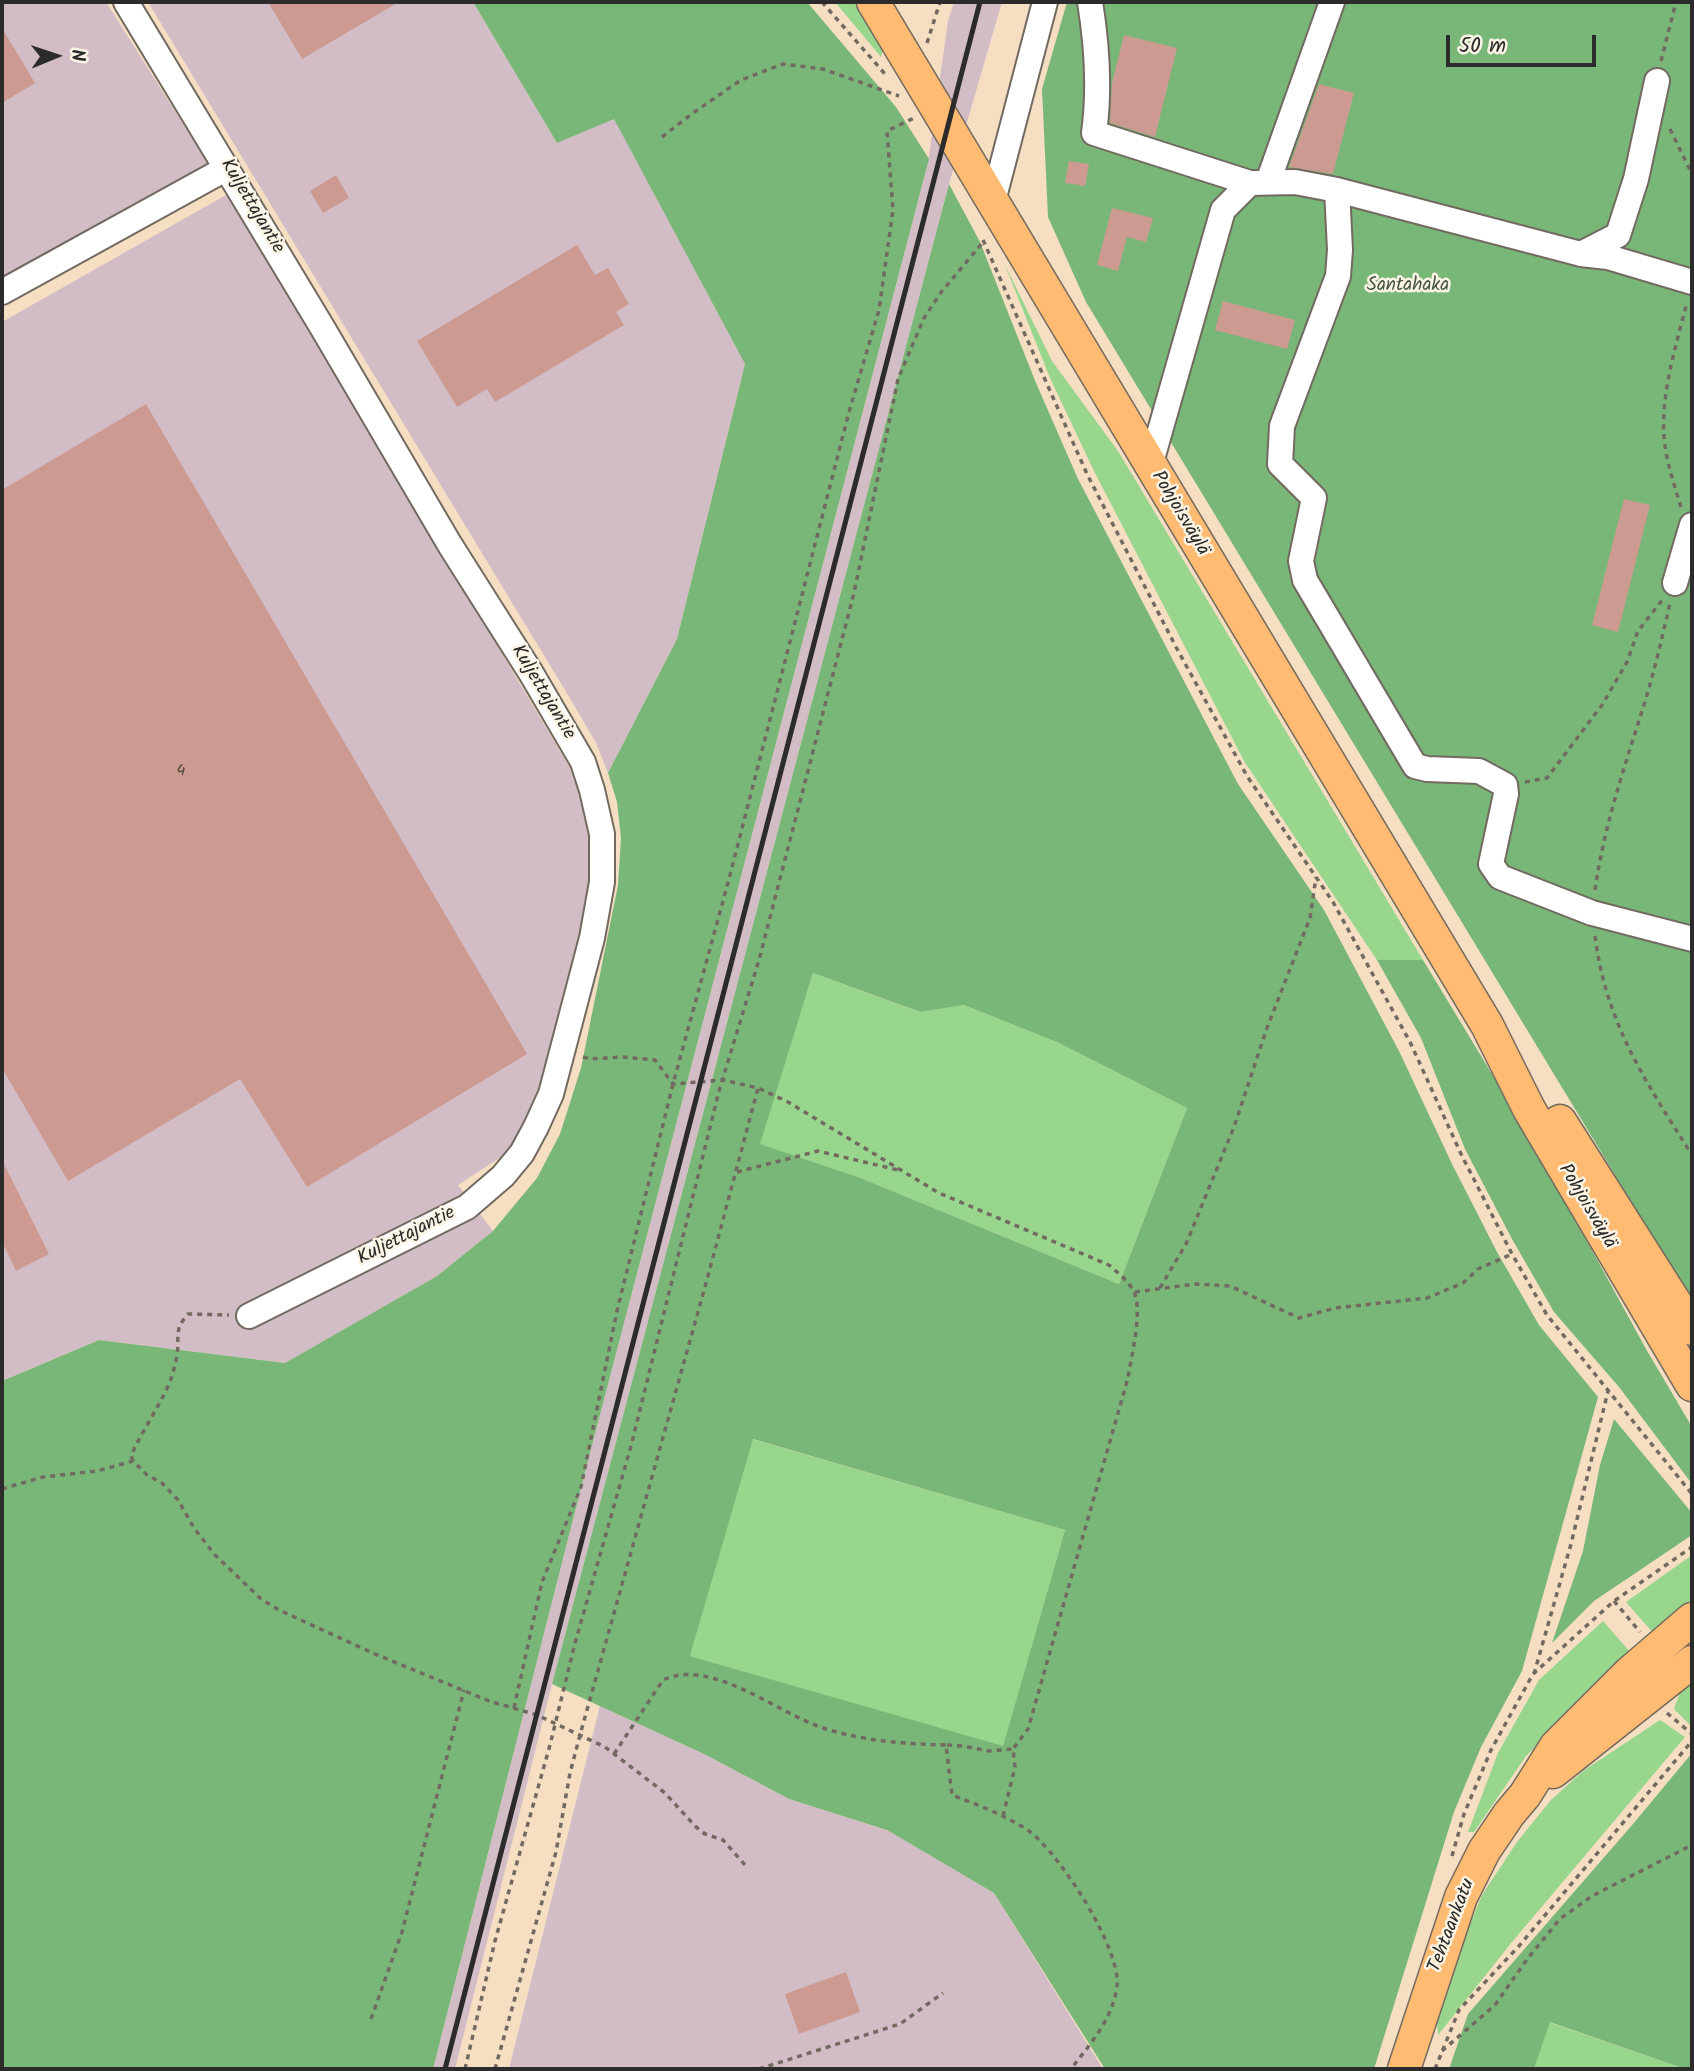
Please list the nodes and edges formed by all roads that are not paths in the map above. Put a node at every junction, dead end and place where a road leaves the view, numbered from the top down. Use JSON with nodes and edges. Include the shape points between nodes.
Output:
{"nodes":[{"id":1,"x":127,"y":2,"type":"edge"},
{"id":2,"x":873,"y":2,"type":"edge"},
{"id":3,"x":1045,"y":2,"type":"edge"},
{"id":4,"x":1090,"y":2,"type":"edge"},
{"id":5,"x":1332,"y":2,"type":"edge"},
{"id":6,"x":1657,"y":80,"type":"road end"},
{"id":7,"x":227,"y":167,"type":"junction"},
{"id":8,"x":1259,"y":182,"type":"junction"},
{"id":9,"x":1337,"y":190,"type":"junction"},
{"id":10,"x":993,"y":201,"type":"junction"},
{"id":11,"x":1581,"y":254,"type":"junction"},
{"id":12,"x":1692,"y":266,"type":"edge"},
{"id":13,"x":1665,"y":272,"type":"junction"},
{"id":14,"x":1692,"y":282,"type":"edge"},
{"id":15,"x":2,"y":292,"type":"edge"},
{"id":16,"x":1150,"y":466,"type":"junction"},
{"id":17,"x":1688,"y":519,"type":"edge"},
{"id":18,"x":1675,"y":583,"type":"road end"},
{"id":19,"x":1692,"y":939,"type":"edge"},
{"id":20,"x":1487,"y":1025,"type":"junction"},
{"id":21,"x":249,"y":1316,"type":"road end"},
{"id":22,"x":1692,"y":1329,"type":"edge"},
{"id":23,"x":1692,"y":1385,"type":"edge"},
{"id":24,"x":1692,"y":1619,"type":"edge"},
{"id":25,"x":1692,"y":1662,"type":"edge"},
{"id":26,"x":1525,"y":1795,"type":"junction"},
{"id":27,"x":1404,"y":2069,"type":"edge"}],
"edges":[{"from":1,"to":7,"type":"street","name":"Kuljettajantie"},
{"from":2,"to":10,"type":"main road","name":"Pohjoisväylä","via":[[901,85]]},
{"from":3,"to":10,"type":"street"},
{"from":4,"to":8,"type":"street","via":[[1096,34],[1094,132]]},
{"from":5,"to":8,"type":"street"},
{"from":6,"to":11,"type":"street","via":[[1636,179],[1618,235]]},
{"from":7,"to":15,"type":"street"},
{"from":7,"to":21,"type":"street","name":"Kuljettajantie","via":[[583,762],[602,834],[602,883],[564,1050],[551,1094],[522,1153],[467,1207]]},
{"from":8,"to":9,"type":"street","via":[[1295,182]]},
{"from":8,"to":16,"type":"street","via":[[1223,211]]},
{"from":9,"to":11,"type":"street"},
{"from":9,"to":19,"type":"street","via":[[1338,276],[1282,426],[1280,464],[1314,498],[1301,561],[1305,580],[1415,766],[1479,771],[1505,785],[1491,864],[1500,877],[1592,913]]},
{"from":10,"to":16,"type":"main road","name":"Pohjoisväylä"},
{"from":11,"to":13,"type":"street"},
{"from":12,"to":13,"type":"street"},
{"from":13,"to":14,"type":"street"},
{"from":16,"to":20,"type":"main road","name":"Pohjoisväylä"},
{"from":17,"to":18,"type":"street"},
{"from":20,"to":22,"type":"main road","name":"Pohjoisväylä","via":[[1547,1101]]},
{"from":20,"to":23,"type":"main road","name":"Pohjoisväylä","via":[[1529,1109]]},
{"from":24,"to":26,"type":"main road","name":"Tehtaankatu","via":[[1556,1746]]},
{"from":25,"to":26,"type":"main road","name":"Tehtaankatu"},
{"from":26,"to":27,"type":"main road","name":"Tehtaankatu","via":[[1484,1851],[1461,1897]]}]}
